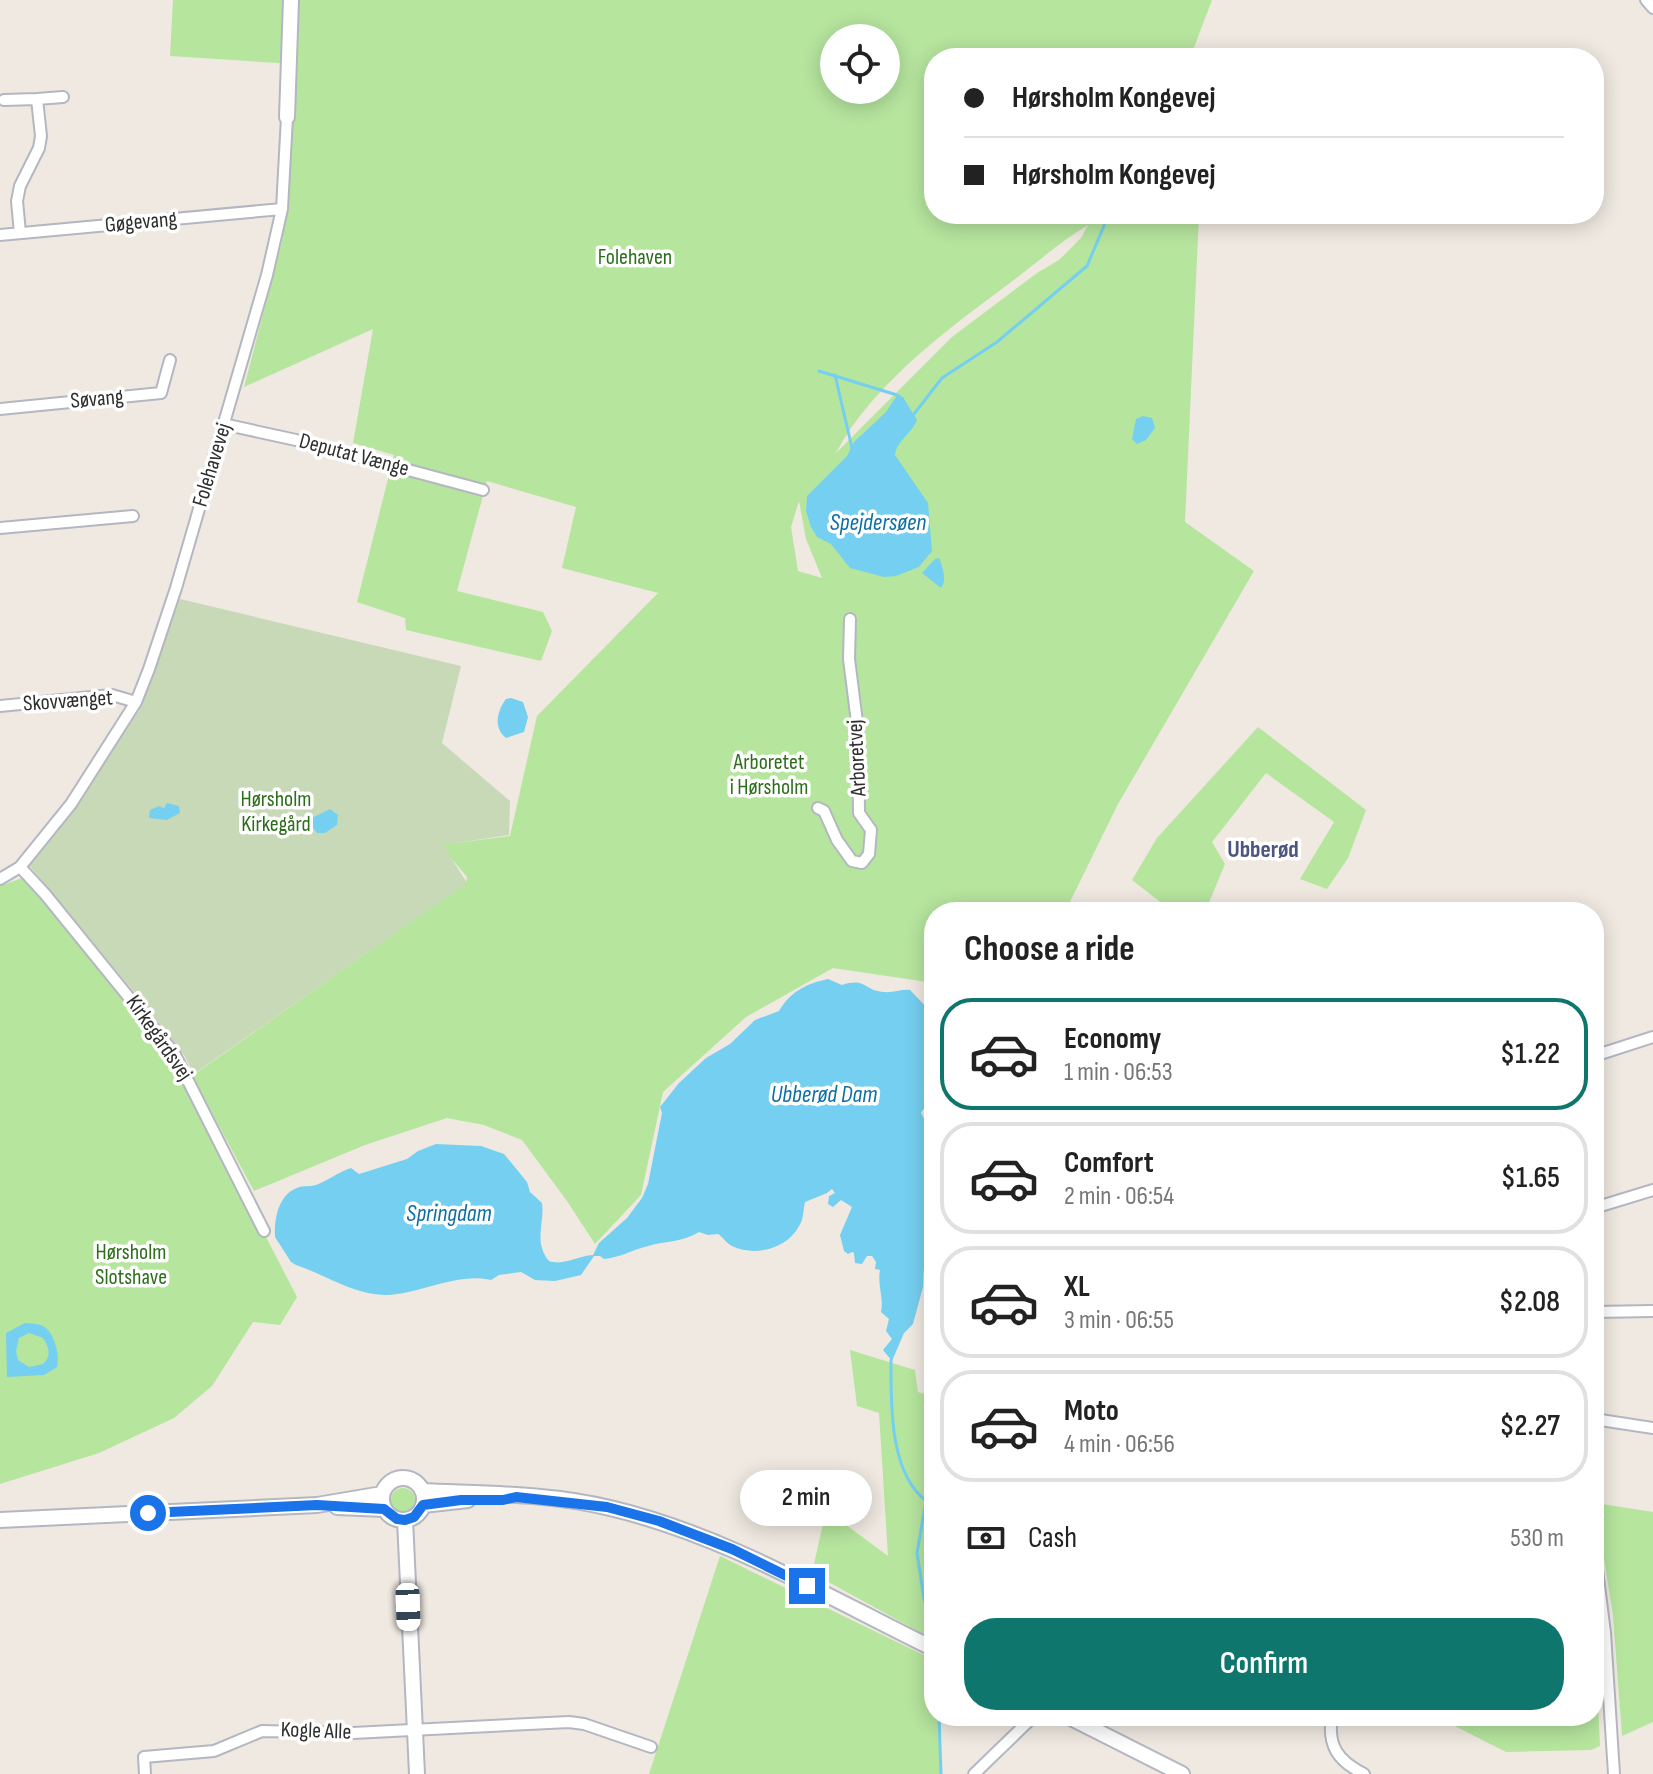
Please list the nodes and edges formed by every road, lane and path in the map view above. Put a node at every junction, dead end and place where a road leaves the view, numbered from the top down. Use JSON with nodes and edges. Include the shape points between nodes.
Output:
{"nodes":[{"id":1,"x":291,"y":0,"type":"edge"},
{"id":2,"x":1646,"y":0,"type":"edge"},
{"id":3,"x":1653,"y":8,"type":"edge"},
{"id":4,"x":63,"y":97,"type":"dead end"},
{"id":5,"x":37,"y":99,"type":"junction"},
{"id":6,"x":4,"y":100,"type":"dead end"},
{"id":7,"x":287,"y":117,"type":"joint"},
{"id":8,"x":282,"y":209,"type":"junction"},
{"id":9,"x":20,"y":233,"type":"junction"},
{"id":10,"x":0,"y":235,"type":"edge"},
{"id":11,"x":170,"y":360,"type":"dead end"},
{"id":12,"x":0,"y":409,"type":"edge"},
{"id":13,"x":223,"y":424,"type":"junction"},
{"id":14,"x":483,"y":490,"type":"dead end"},
{"id":15,"x":133,"y":516,"type":"dead end"},
{"id":16,"x":0,"y":528,"type":"edge"},
{"id":17,"x":850,"y":619,"type":"dead end"},
{"id":18,"x":136,"y":702,"type":"junction"},
{"id":19,"x":0,"y":706,"type":"edge"},
{"id":20,"x":818,"y":808,"type":"dead end"},
{"id":21,"x":20,"y":867,"type":"junction"},
{"id":22,"x":0,"y":879,"type":"edge"},
{"id":23,"x":1653,"y":1037,"type":"edge"},
{"id":24,"x":1604,"y":1053,"type":"edge"},
{"id":25,"x":1653,"y":1190,"type":"edge"},
{"id":26,"x":1604,"y":1205,"type":"edge"},
{"id":27,"x":264,"y":1231,"type":"dead end"},
{"id":28,"x":1653,"y":1311,"type":"edge"},
{"id":29,"x":1604,"y":1312,"type":"edge"},
{"id":30,"x":1604,"y":1421,"type":"edge"},
{"id":31,"x":1653,"y":1428,"type":"edge"},
{"id":32,"x":382,"y":1494,"type":"junction"},
{"id":33,"x":423,"y":1498,"type":"junction"},
{"id":34,"x":317,"y":1505,"type":"junction"},
{"id":35,"x":384,"y":1509,"type":"junction"},
{"id":36,"x":0,"y":1520,"type":"edge"},
{"id":37,"x":405,"y":1520,"type":"junction"},
{"id":38,"x":1604,"y":1625,"type":"edge"},
{"id":39,"x":924,"y":1644,"type":"edge"},
{"id":40,"x":1024,"y":1726,"type":"edge"},
{"id":41,"x":1087,"y":1726,"type":"edge"},
{"id":42,"x":1332,"y":1726,"type":"edge"},
{"id":43,"x":414,"y":1730,"type":"junction"},
{"id":44,"x":651,"y":1747,"type":"dead end"},
{"id":45,"x":145,"y":1774,"type":"edge"},
{"id":46,"x":417,"y":1774,"type":"edge"},
{"id":47,"x":974,"y":1774,"type":"edge"},
{"id":48,"x":1182,"y":1774,"type":"edge"},
{"id":49,"x":1364,"y":1774,"type":"edge"},
{"id":50,"x":1614,"y":1774,"type":"edge"}],
"edges":[{"from":1,"to":7,"type":"main road","name":"Folehavevej"},
{"from":2,"to":3,"type":"street"},
{"from":4,"to":5,"type":"street"},
{"from":5,"to":6,"type":"street"},
{"from":5,"to":9,"type":"street","via":[[41,136],[20,186]]},
{"from":7,"to":8,"type":"street","name":"Folehavevej"},
{"from":8,"to":9,"type":"street","name":"Gøgevang"},
{"from":8,"to":13,"type":"street","name":"Folehavevej","via":[[253,345]]},
{"from":9,"to":10,"type":"street","name":"Gøgevang"},
{"from":11,"to":12,"type":"street","name":"Søvang","via":[[161,393]]},
{"from":13,"to":14,"type":"street","name":"Deputat Vænge"},
{"from":13,"to":18,"type":"street","name":"Folehavevej","via":[[176,588]]},
{"from":15,"to":16,"type":"street"},
{"from":17,"to":20,"type":"street","name":"Arboretvej","via":[[859,813],[871,830],[869,854],[862,863],[852,861]]},
{"from":18,"to":19,"type":"street","name":"Skovvænget","via":[[112,695]]},
{"from":18,"to":21,"type":"street","name":"Folehavevej","via":[[71,804]]},
{"from":21,"to":22,"type":"street","name":"Folehavevej"},
{"from":21,"to":27,"type":"street","name":"Kirkegårdsvej","via":[[174,1053]]},
{"from":23,"to":24,"type":"street"},
{"from":25,"to":26,"type":"street"},
{"from":28,"to":29,"type":"street"},
{"from":30,"to":31,"type":"street"},
{"from":32,"to":33,"type":"main road","via":[[402,1478],[414,1481]]},
{"from":32,"to":34,"type":"main road"},
{"from":32,"to":35,"type":"main road"},
{"from":33,"to":37,"type":"main road","via":[[414,1517]]},
{"from":33,"to":39,"type":"main road","via":[[503,1493],[607,1507],[659,1521],[732,1549]]},
{"from":34,"to":35,"type":"main road"},
{"from":34,"to":36,"type":"main road"},
{"from":35,"to":37,"type":"main road"},
{"from":37,"to":43,"type":"main road"},
{"from":38,"to":50,"type":"street"},
{"from":40,"to":47,"type":"street"},
{"from":41,"to":48,"type":"main road"},
{"from":42,"to":49,"type":"street","via":[[1332,1746],[1339,1758]]},
{"from":43,"to":44,"type":"street","via":[[569,1722]]},
{"from":43,"to":45,"type":"street","name":"Kogle Alle","via":[[262,1731],[214,1751],[144,1757]]},
{"from":43,"to":46,"type":"main road"}]}
